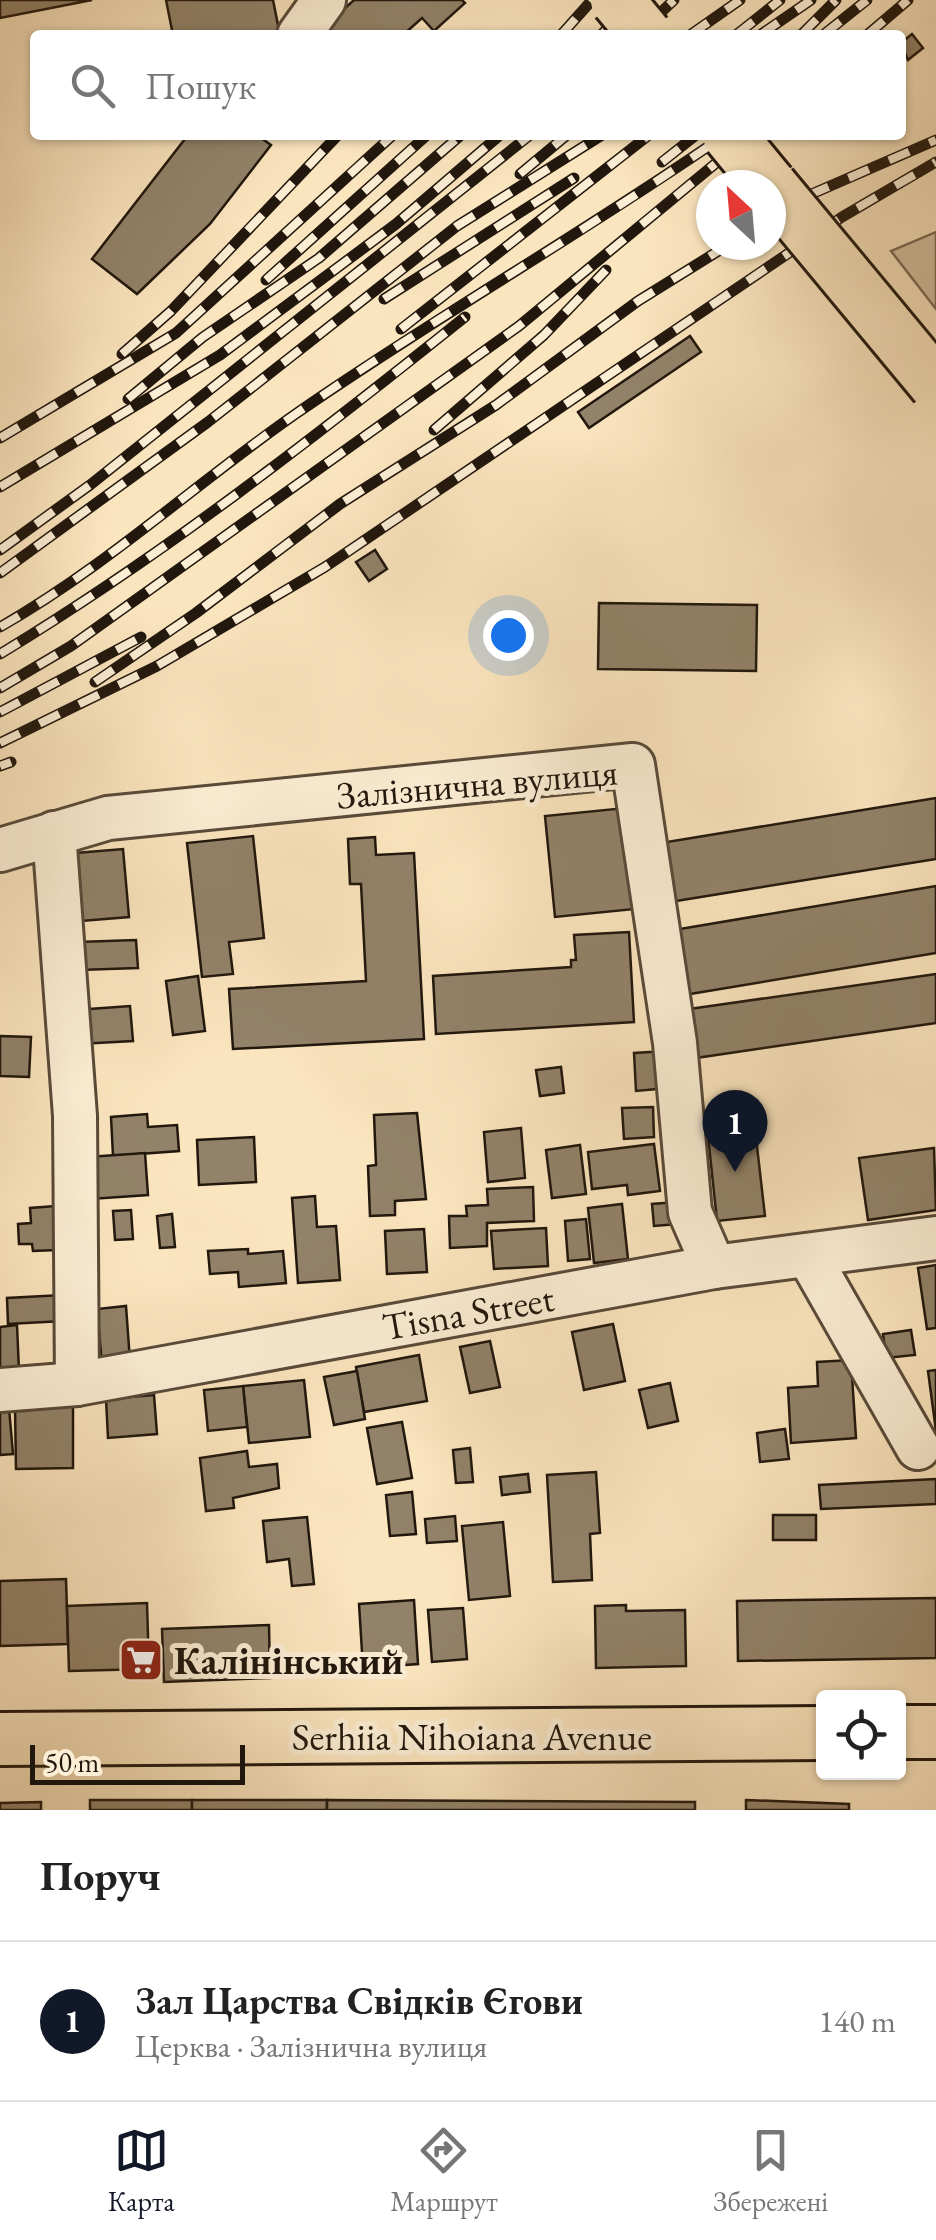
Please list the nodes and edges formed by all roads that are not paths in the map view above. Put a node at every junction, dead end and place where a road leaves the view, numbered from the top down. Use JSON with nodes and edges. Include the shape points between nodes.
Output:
{"nodes":[{"id":1,"x":324,"y":0,"type":"edge"},
{"id":2,"x":617,"y":0,"type":"edge"},
{"id":3,"x":302,"y":30,"type":"edge"},
{"id":4,"x":642,"y":30,"type":"edge"},
{"id":5,"x":733,"y":140,"type":"edge"},
{"id":6,"x":758,"y":170,"type":"edge"},
{"id":7,"x":786,"y":203,"type":"edge"},
{"id":8,"x":936,"y":385,"type":"edge"},
{"id":9,"x":54,"y":834,"type":"junction"},
{"id":10,"x":0,"y":850,"type":"edge"},
{"id":11,"x":936,"y":1238,"type":"edge"},
{"id":12,"x":808,"y":1256,"type":"junction"},
{"id":13,"x":714,"y":1266,"type":"junction"},
{"id":14,"x":78,"y":1384,"type":"junction"},
{"id":15,"x":0,"y":1390,"type":"edge"},
{"id":16,"x":918,"y":1448,"type":"dead end"},
{"id":17,"x":906,"y":1732,"type":"edge"},
{"id":18,"x":936,"y":1732,"type":"edge"},
{"id":19,"x":816,"y":1733,"type":"edge"},
{"id":20,"x":0,"y":1740,"type":"edge"}],
"edges":[{"from":1,"to":3,"type":"street"},
{"from":2,"to":4,"type":"main road","bridge":true},
{"from":5,"to":6,"type":"main road","bridge":true},
{"from":7,"to":8,"type":"main road","bridge":true},
{"from":9,"to":10,"type":"street","name":"Залізнична вулиця"},
{"from":9,"to":13,"type":"street","name":"Залізнична вулиця","via":[[108,818],[633,765],[675,1043],[690,1212]]},
{"from":9,"to":14,"type":"street","via":[[75,1116]]},
{"from":11,"to":12,"type":"street","name":"Tisna Street"},
{"from":12,"to":13,"type":"street","name":"Tisna Street"},
{"from":12,"to":16,"type":"street"},
{"from":13,"to":14,"type":"street","name":"Tisna Street"},
{"from":14,"to":15,"type":"street","name":"Tisna Street"},
{"from":17,"to":18,"type":"main road"},
{"from":19,"to":20,"type":"main road","name":"Serhiia Nihoiana Avenue"}]}
